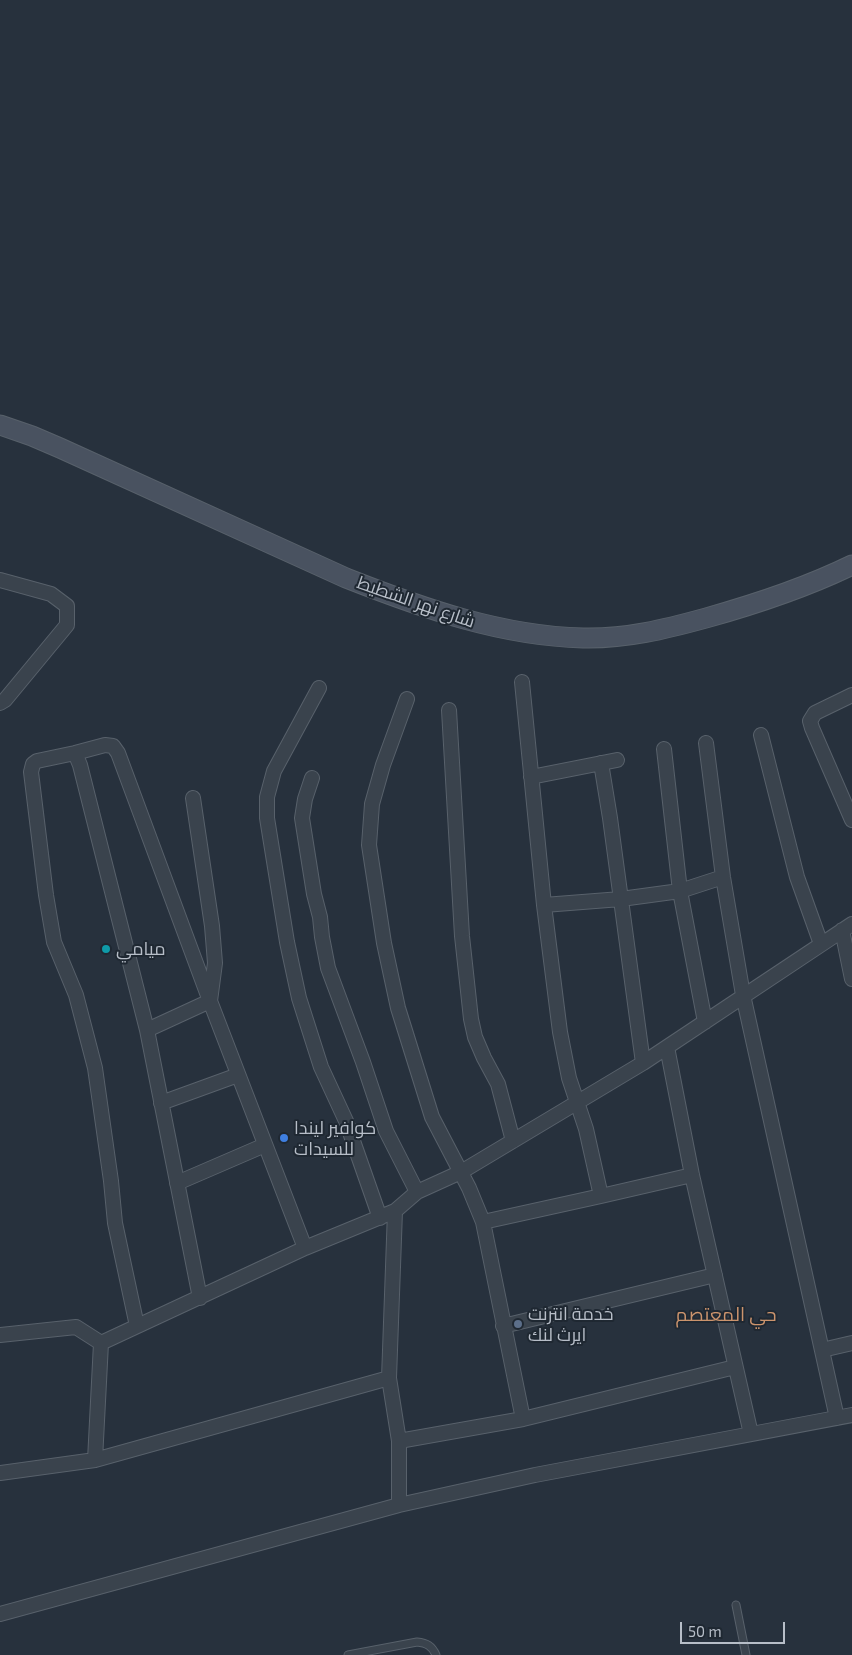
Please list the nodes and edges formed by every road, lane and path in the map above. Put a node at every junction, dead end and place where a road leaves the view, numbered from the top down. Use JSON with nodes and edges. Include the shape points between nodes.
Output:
{"nodes":[{"id":1,"x":0,"y":425,"type":"edge"},
{"id":2,"x":852,"y":565,"type":"edge"},
{"id":3,"x":0,"y":580,"type":"edge"},
{"id":4,"x":522,"y":682,"type":"dead end"},
{"id":5,"x":319,"y":688,"type":"dead end"},
{"id":6,"x":852,"y":695,"type":"edge"},
{"id":7,"x":407,"y":700,"type":"dead end"},
{"id":8,"x":0,"y":703,"type":"edge"},
{"id":9,"x":449,"y":710,"type":"dead end"},
{"id":10,"x":761,"y":735,"type":"dead end"},
{"id":11,"x":706,"y":742,"type":"dead end"},
{"id":12,"x":664,"y":749,"type":"dead end"},
{"id":13,"x":75,"y":753,"type":"junction"},
{"id":14,"x":617,"y":760,"type":"dead end"},
{"id":15,"x":601,"y":763,"type":"junction"},
{"id":16,"x":532,"y":777,"type":"junction"},
{"id":17,"x":312,"y":778,"type":"dead end"},
{"id":18,"x":194,"y":798,"type":"dead end"},
{"id":19,"x":852,"y":820,"type":"edge"},
{"id":20,"x":723,"y":876,"type":"junction"},
{"id":21,"x":680,"y":891,"type":"junction"},
{"id":22,"x":621,"y":899,"type":"junction"},
{"id":23,"x":544,"y":905,"type":"junction"},
{"id":24,"x":847,"y":927,"type":"edge"},
{"id":25,"x":821,"y":944,"type":"junction"},
{"id":26,"x":852,"y":979,"type":"edge"},
{"id":27,"x":743,"y":995,"type":"junction"},
{"id":28,"x":210,"y":1001,"type":"junction"},
{"id":29,"x":705,"y":1022,"type":"junction"},
{"id":30,"x":147,"y":1030,"type":"junction"},
{"id":31,"x":667,"y":1047,"type":"junction"},
{"id":32,"x":643,"y":1063,"type":"junction"},
{"id":33,"x":238,"y":1075,"type":"junction"},
{"id":34,"x":162,"y":1103,"type":"junction"},
{"id":35,"x":577,"y":1104,"type":"junction"},
{"id":36,"x":514,"y":1141,"type":"junction"},
{"id":37,"x":266,"y":1145,"type":"junction"},
{"id":38,"x":461,"y":1172,"type":"junction"},
{"id":39,"x":692,"y":1175,"type":"junction"},
{"id":40,"x":177,"y":1183,"type":"junction"},
{"id":41,"x":417,"y":1192,"type":"junction"},
{"id":42,"x":602,"y":1196,"type":"junction"},
{"id":43,"x":396,"y":1211,"type":"junction"},
{"id":44,"x":380,"y":1218,"type":"junction"},
{"id":45,"x":483,"y":1222,"type":"junction"},
{"id":46,"x":305,"y":1248,"type":"junction"},
{"id":47,"x":715,"y":1275,"type":"junction"},
{"id":48,"x":200,"y":1298,"type":"junction"},
{"id":49,"x":138,"y":1326,"type":"junction"},
{"id":50,"x":503,"y":1326,"type":"junction"},
{"id":51,"x":1,"y":1332,"type":"edge"},
{"id":52,"x":101,"y":1343,"type":"junction"},
{"id":53,"x":852,"y":1343,"type":"edge"},
{"id":54,"x":822,"y":1350,"type":"junction"},
{"id":55,"x":735,"y":1367,"type":"junction"},
{"id":56,"x":389,"y":1378,"type":"junction"},
{"id":57,"x":852,"y":1415,"type":"edge"},
{"id":58,"x":836,"y":1418,"type":"junction"},
{"id":59,"x":524,"y":1419,"type":"junction"},
{"id":60,"x":751,"y":1434,"type":"junction"},
{"id":61,"x":399,"y":1441,"type":"junction"},
{"id":62,"x":95,"y":1460,"type":"junction"},
{"id":63,"x":0,"y":1473,"type":"edge"},
{"id":64,"x":399,"y":1505,"type":"junction"},
{"id":65,"x":736,"y":1605,"type":"dead end"},
{"id":66,"x":0,"y":1614,"type":"edge"},
{"id":67,"x":348,"y":1655,"type":"edge"},
{"id":68,"x":436,"y":1655,"type":"edge"},
{"id":69,"x":746,"y":1655,"type":"edge"}],
"edges":[{"from":1,"to":2,"type":"main road","name":"شارع نهر الشطيط","via":[[32,436],[346,578],[456,617],[520,632],[607,638],[650,632],[769,599]]},
{"from":3,"to":8,"type":"street","via":[[51,594],[67,606],[67,625]]},
{"from":4,"to":16,"type":"street"},
{"from":5,"to":44,"type":"street","via":[[274,771],[267,797],[267,818],[299,998],[321,1067],[346,1121]]},
{"from":6,"to":19,"type":"street","via":[[815,712],[810,721]]},
{"from":7,"to":38,"type":"street","via":[[372,804],[369,845],[398,1008],[432,1117]]},
{"from":9,"to":36,"type":"street","via":[[462,936],[471,1019],[478,1044],[498,1084]]},
{"from":10,"to":25,"type":"street","via":[[797,877]]},
{"from":11,"to":20,"type":"street"},
{"from":12,"to":21,"type":"street"},
{"from":13,"to":28,"type":"street","via":[[105,745],[118,752]]},
{"from":13,"to":30,"type":"street"},
{"from":13,"to":49,"type":"street","via":[[37,761],[31,772],[54,942],[76,995],[95,1068],[115,1223]]},
{"from":14,"to":15,"type":"street"},
{"from":15,"to":16,"type":"street"},
{"from":15,"to":22,"type":"street"},
{"from":16,"to":23,"type":"street"},
{"from":17,"to":41,"type":"street","via":[[302,818],[328,968],[386,1131]]},
{"from":18,"to":28,"type":"street","via":[[215,963]]},
{"from":20,"to":21,"type":"street"},
{"from":20,"to":27,"type":"street"},
{"from":21,"to":22,"type":"street"},
{"from":21,"to":29,"type":"street"},
{"from":22,"to":23,"type":"street"},
{"from":22,"to":32,"type":"street"},
{"from":23,"to":35,"type":"street","via":[[560,1032]]},
{"from":24,"to":25,"type":"street"},
{"from":24,"to":26,"type":"street"},
{"from":25,"to":27,"type":"street"},
{"from":27,"to":29,"type":"street"},
{"from":27,"to":54,"type":"street"},
{"from":28,"to":30,"type":"street"},
{"from":28,"to":33,"type":"street"},
{"from":29,"to":31,"type":"street"},
{"from":30,"to":34,"type":"street"},
{"from":31,"to":32,"type":"street"},
{"from":31,"to":39,"type":"street"},
{"from":32,"to":35,"type":"street"},
{"from":33,"to":34,"type":"street"},
{"from":33,"to":37,"type":"street"},
{"from":34,"to":40,"type":"street"},
{"from":35,"to":36,"type":"street"},
{"from":35,"to":42,"type":"street","via":[[583,1115]]},
{"from":36,"to":38,"type":"street"},
{"from":37,"to":40,"type":"street"},
{"from":37,"to":46,"type":"street"},
{"from":38,"to":41,"type":"street"},
{"from":38,"to":45,"type":"street"},
{"from":39,"to":42,"type":"street"},
{"from":39,"to":47,"type":"street"},
{"from":40,"to":48,"type":"street"},
{"from":41,"to":43,"type":"street"},
{"from":42,"to":45,"type":"street"},
{"from":43,"to":44,"type":"street"},
{"from":43,"to":56,"type":"street"},
{"from":44,"to":46,"type":"street"},
{"from":45,"to":50,"type":"street"},
{"from":46,"to":48,"type":"street"},
{"from":47,"to":50,"type":"street"},
{"from":47,"to":55,"type":"street"},
{"from":48,"to":49,"type":"street"},
{"from":49,"to":52,"type":"street"},
{"from":50,"to":59,"type":"street"},
{"from":51,"to":52,"type":"street","via":[[76,1327]]},
{"from":52,"to":62,"type":"street"},
{"from":53,"to":54,"type":"street"},
{"from":54,"to":58,"type":"street"},
{"from":55,"to":59,"type":"street"},
{"from":55,"to":60,"type":"street"},
{"from":56,"to":61,"type":"street"},
{"from":56,"to":62,"type":"street"},
{"from":57,"to":58,"type":"street"},
{"from":58,"to":60,"type":"street"},
{"from":59,"to":61,"type":"street"},
{"from":60,"to":64,"type":"street"},
{"from":61,"to":64,"type":"street"},
{"from":62,"to":63,"type":"street"},
{"from":64,"to":66,"type":"street"},
{"from":65,"to":69,"type":"lane"},
{"from":67,"to":68,"type":"lane","via":[[417,1642],[426,1643]]}]}
